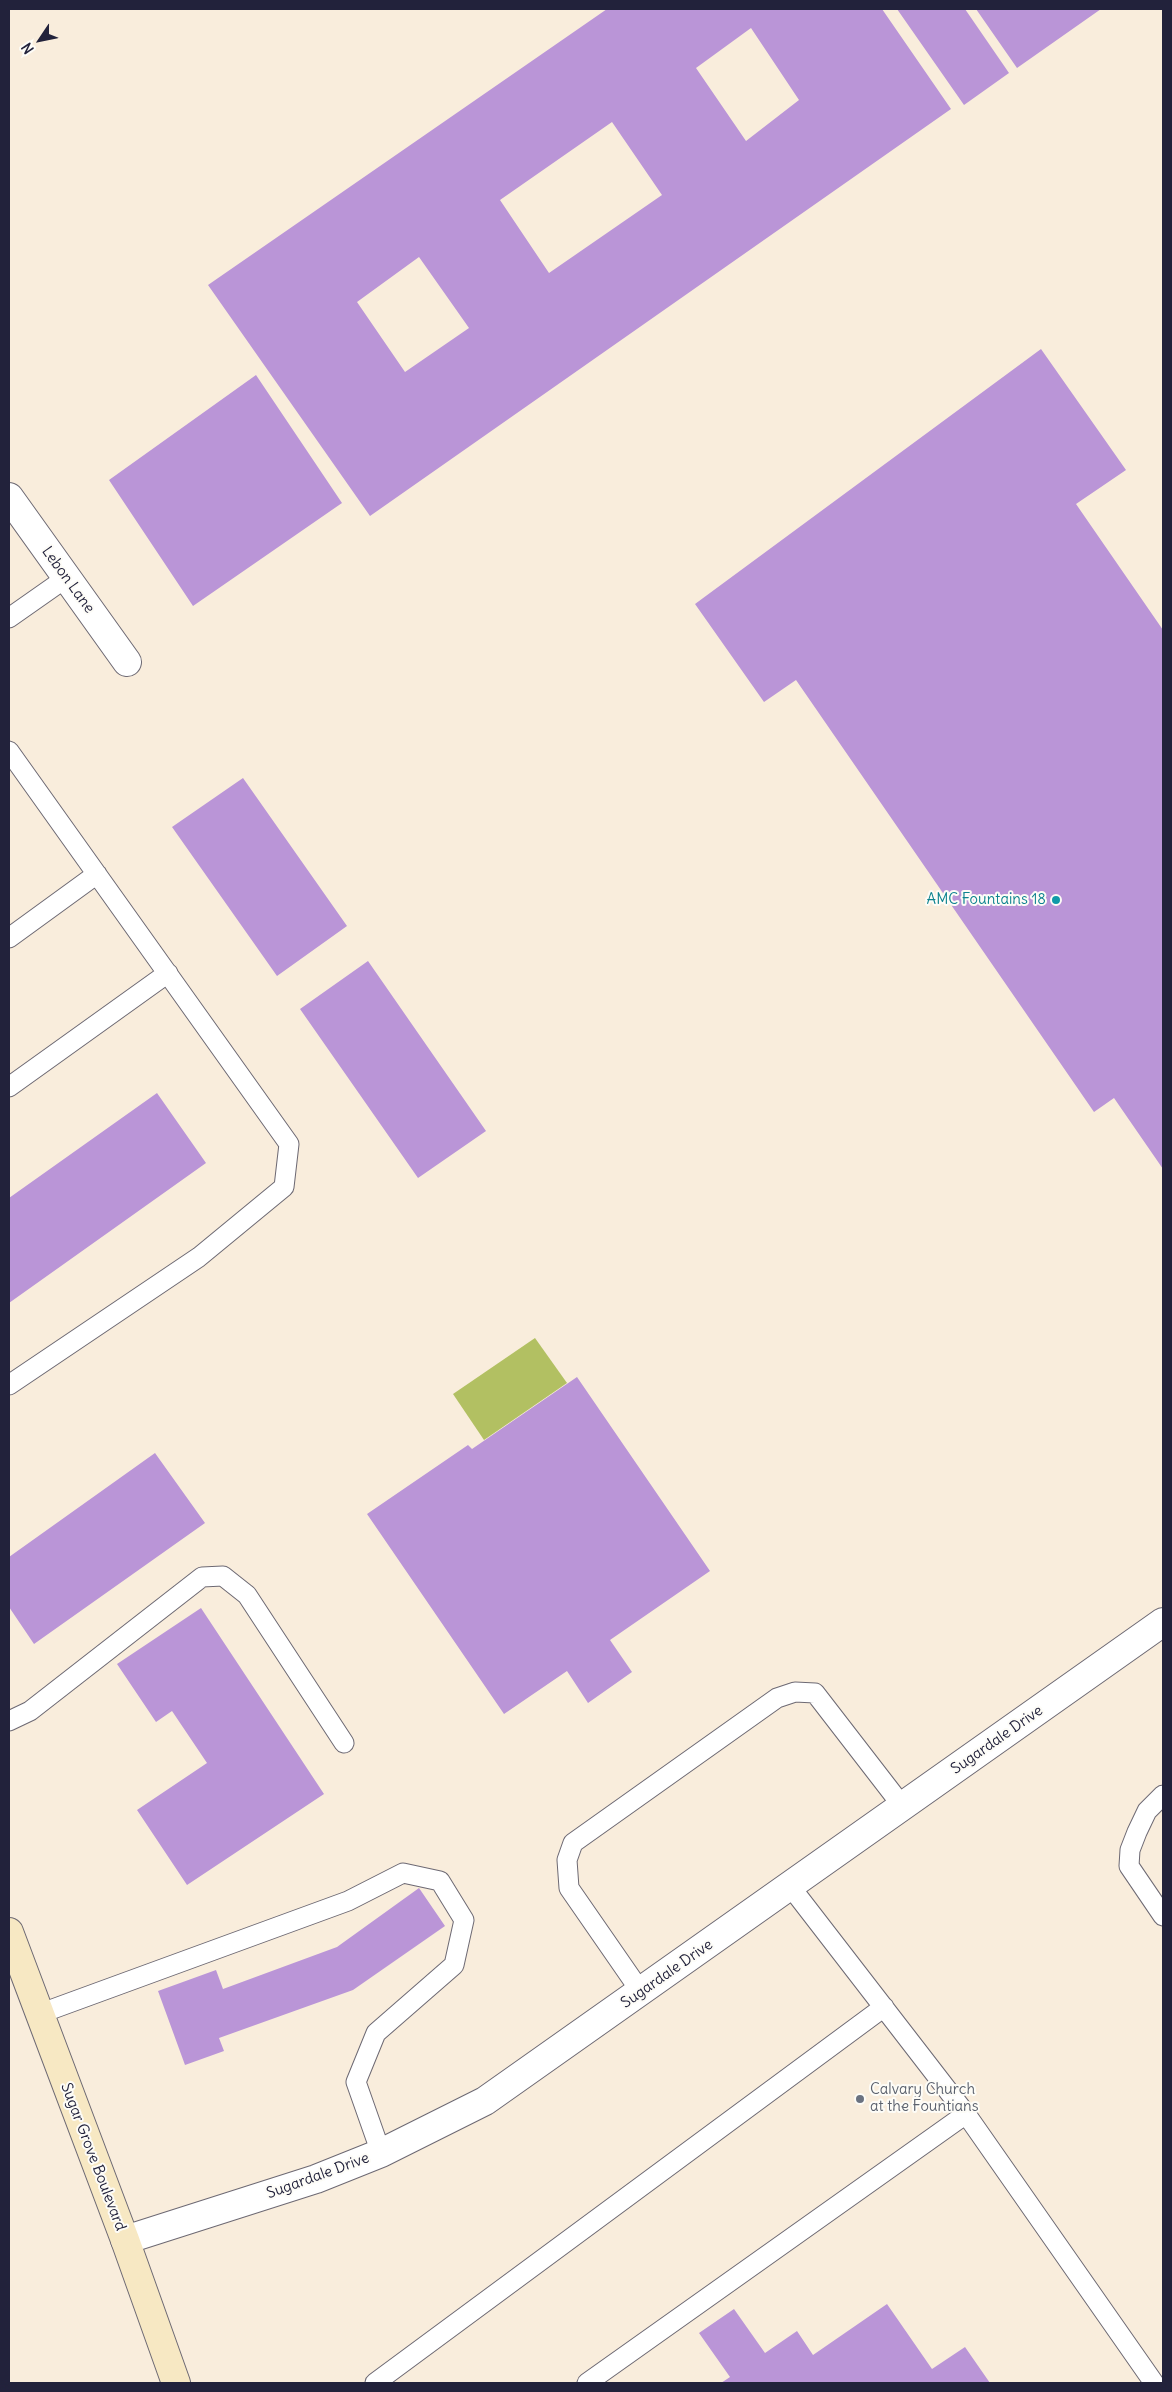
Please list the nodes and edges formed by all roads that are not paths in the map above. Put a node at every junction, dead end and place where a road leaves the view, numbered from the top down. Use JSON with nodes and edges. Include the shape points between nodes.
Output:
{"nodes":[{"id":1,"x":9,"y":497,"type":"edge"},
{"id":2,"x":66,"y":578,"type":"junction"},
{"id":3,"x":9,"y":618,"type":"edge"},
{"id":4,"x":127,"y":662,"type":"dead end"},
{"id":5,"x":9,"y":751,"type":"edge"},
{"id":6,"x":97,"y":874,"type":"junction"},
{"id":7,"x":9,"y":938,"type":"edge"},
{"id":8,"x":168,"y":973,"type":"junction"},
{"id":9,"x":9,"y":1087,"type":"edge"},
{"id":10,"x":9,"y":1385,"type":"edge"},
{"id":11,"x":1163,"y":1622,"type":"edge"},
{"id":12,"x":9,"y":1720,"type":"edge"},
{"id":13,"x":344,"y":1743,"type":"dead end"},
{"id":14,"x":1163,"y":1795,"type":"edge"},
{"id":15,"x":903,"y":1807,"type":"junction"},
{"id":16,"x":790,"y":1886,"type":"junction"},
{"id":17,"x":1163,"y":1916,"type":"edge"},
{"id":18,"x":9,"y":1932,"type":"edge"},
{"id":19,"x":641,"y":1992,"type":"junction"},
{"id":20,"x":884,"y":2007,"type":"junction"},
{"id":21,"x":39,"y":2014,"type":"junction"},
{"id":22,"x":966,"y":2114,"type":"junction"},
{"id":23,"x":382,"y":2153,"type":"junction"},
{"id":24,"x":125,"y":2240,"type":"junction"},
{"id":25,"x":176,"y":2383,"type":"edge"},
{"id":26,"x":375,"y":2383,"type":"edge"},
{"id":27,"x":587,"y":2383,"type":"edge"},
{"id":28,"x":1154,"y":2383,"type":"edge"}],
"edges":[{"from":1,"to":2,"type":"street","name":"Lebon Lane"},
{"from":2,"to":3,"type":"lane"},
{"from":2,"to":4,"type":"street","name":"Lebon Lane"},
{"from":5,"to":6,"type":"lane"},
{"from":6,"to":7,"type":"lane"},
{"from":6,"to":8,"type":"lane"},
{"from":8,"to":9,"type":"lane"},
{"from":8,"to":10,"type":"lane","via":[[289,1144],[284,1187],[199,1257]]},
{"from":11,"to":15,"type":"street","name":"Sugardale Drive"},
{"from":12,"to":13,"type":"lane","via":[[30,1711],[202,1578],[223,1576],[247,1595]]},
{"from":14,"to":17,"type":"lane","via":[[1147,1811],[1130,1850],[1129,1866]]},
{"from":15,"to":16,"type":"street","name":"Sugardale Drive"},
{"from":15,"to":19,"type":"lane","via":[[815,1693],[795,1692],[777,1698],[574,1843],[567,1860],[569,1888]]},
{"from":16,"to":19,"type":"street","name":"Sugardale Drive"},
{"from":16,"to":20,"type":"lane"},
{"from":18,"to":21,"type":"street","name":"Sugar Grove Boulevard"},
{"from":19,"to":23,"type":"street","name":"Sugardale Drive","via":[[485,2101]]},
{"from":20,"to":22,"type":"lane"},
{"from":20,"to":26,"type":"lane"},
{"from":21,"to":23,"type":"lane","via":[[348,1901],[403,1873],[440,1881],[464,1920],[454,1965],[376,2033],[356,2082]]},
{"from":21,"to":24,"type":"street","name":"Sugar Grove Boulevard"},
{"from":22,"to":27,"type":"lane"},
{"from":22,"to":28,"type":"lane"},
{"from":23,"to":24,"type":"street","name":"Sugardale Drive","via":[[316,2179]]},
{"from":24,"to":25,"type":"street","name":"Sugar Grove Boulevard"}]}
